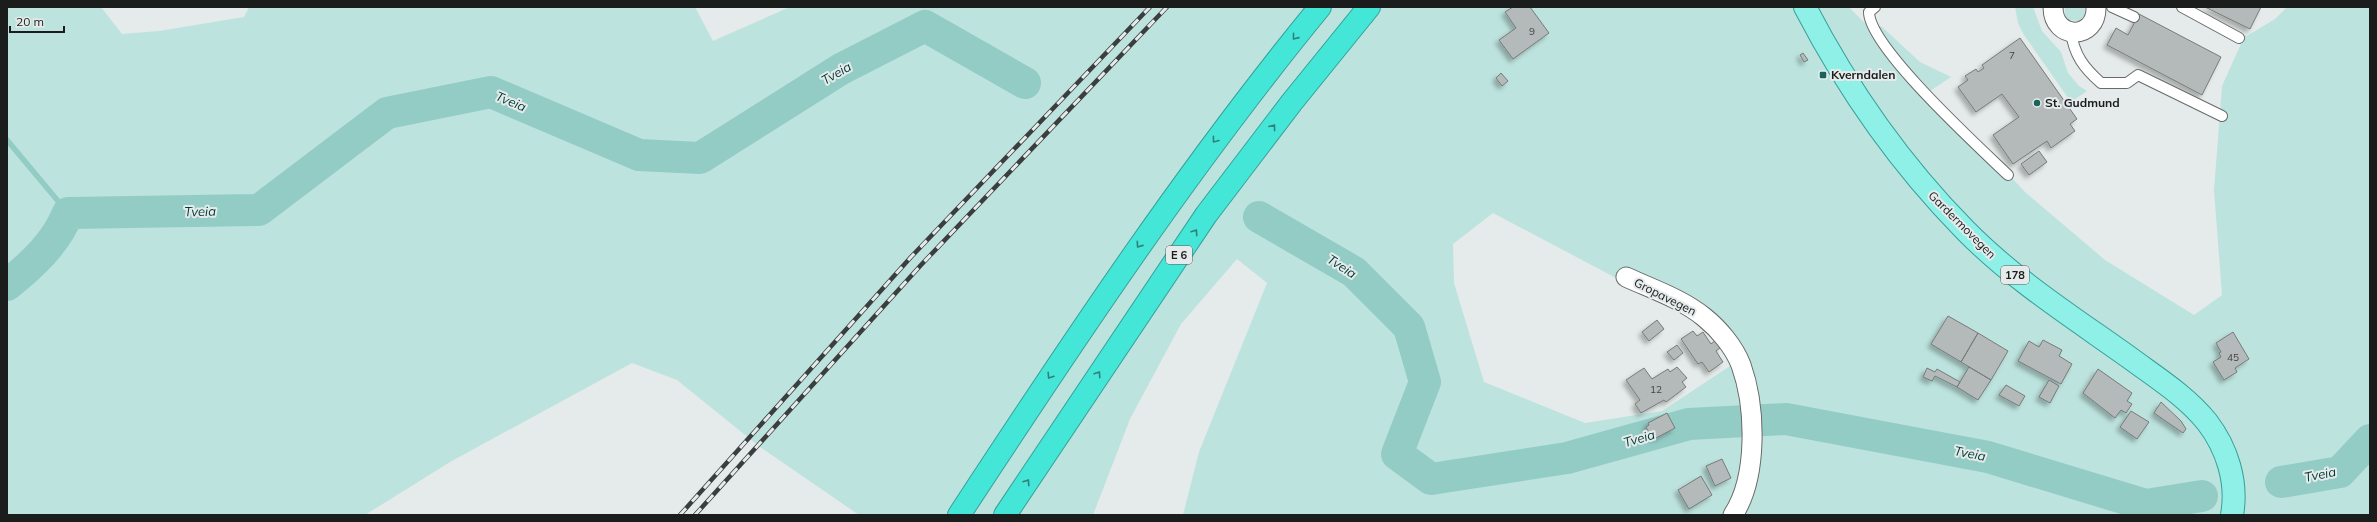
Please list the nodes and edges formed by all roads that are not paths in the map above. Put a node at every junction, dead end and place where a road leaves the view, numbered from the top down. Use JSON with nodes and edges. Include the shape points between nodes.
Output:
{"nodes":[{"id":1,"x":1320,"y":7,"type":"edge"},
{"id":2,"x":1368,"y":7,"type":"edge"},
{"id":3,"x":1805,"y":7,"type":"edge"},
{"id":4,"x":1875,"y":7,"type":"edge"},
{"id":5,"x":2053,"y":7,"type":"edge"},
{"id":6,"x":2096,"y":7,"type":"edge"},
{"id":7,"x":2112,"y":7,"type":"edge"},
{"id":8,"x":2182,"y":7,"type":"edge"},
{"id":9,"x":2134,"y":17,"type":"dead end"},
{"id":10,"x":2071,"y":32,"type":"junction"},
{"id":11,"x":2239,"y":38,"type":"dead end"},
{"id":12,"x":2222,"y":116,"type":"dead end"},
{"id":13,"x":2008,"y":175,"type":"dead end"},
{"id":14,"x":1626,"y":277,"type":"dead end"},
{"id":15,"x":959,"y":515,"type":"edge"},
{"id":16,"x":1005,"y":515,"type":"edge"},
{"id":17,"x":1733,"y":515,"type":"edge"},
{"id":18,"x":2232,"y":515,"type":"edge"}],
"edges":[{"from":1,"to":15,"type":"highway","one_way":true,"via":[[1261,79],[1175,193],[1087,320]]},
{"from":16,"to":2,"type":"highway","number":"E 6","one_way":true,"via":[[1206,215]]},
{"from":3,"to":18,"type":"main road","name":"Gardermovegen","number":"178","via":[[1853,89],[1890,145],[1930,194],[1965,231],[1997,261],[2175,391],[2207,423],[2220,440],[2229,463],[2234,493]]},
{"from":4,"to":13,"type":"lane","via":[[1869,12],[1869,20],[1890,52],[1932,99]]},
{"from":5,"to":10,"type":"street","via":[[2055,20],[2064,30]]},
{"from":6,"to":10,"type":"street","via":[[2094,20],[2090,26],[2078,32]]},
{"from":7,"to":9,"type":"lane"},
{"from":8,"to":11,"type":"lane"},
{"from":10,"to":12,"type":"lane","via":[[2073,47],[2084,68],[2101,83],[2127,83],[2138,75]]},
{"from":14,"to":17,"type":"street","name":"Gropavegen","via":[[1676,300],[1704,317],[1718,331],[1741,365],[1750,418],[1749,476],[1747,487]]}]}
